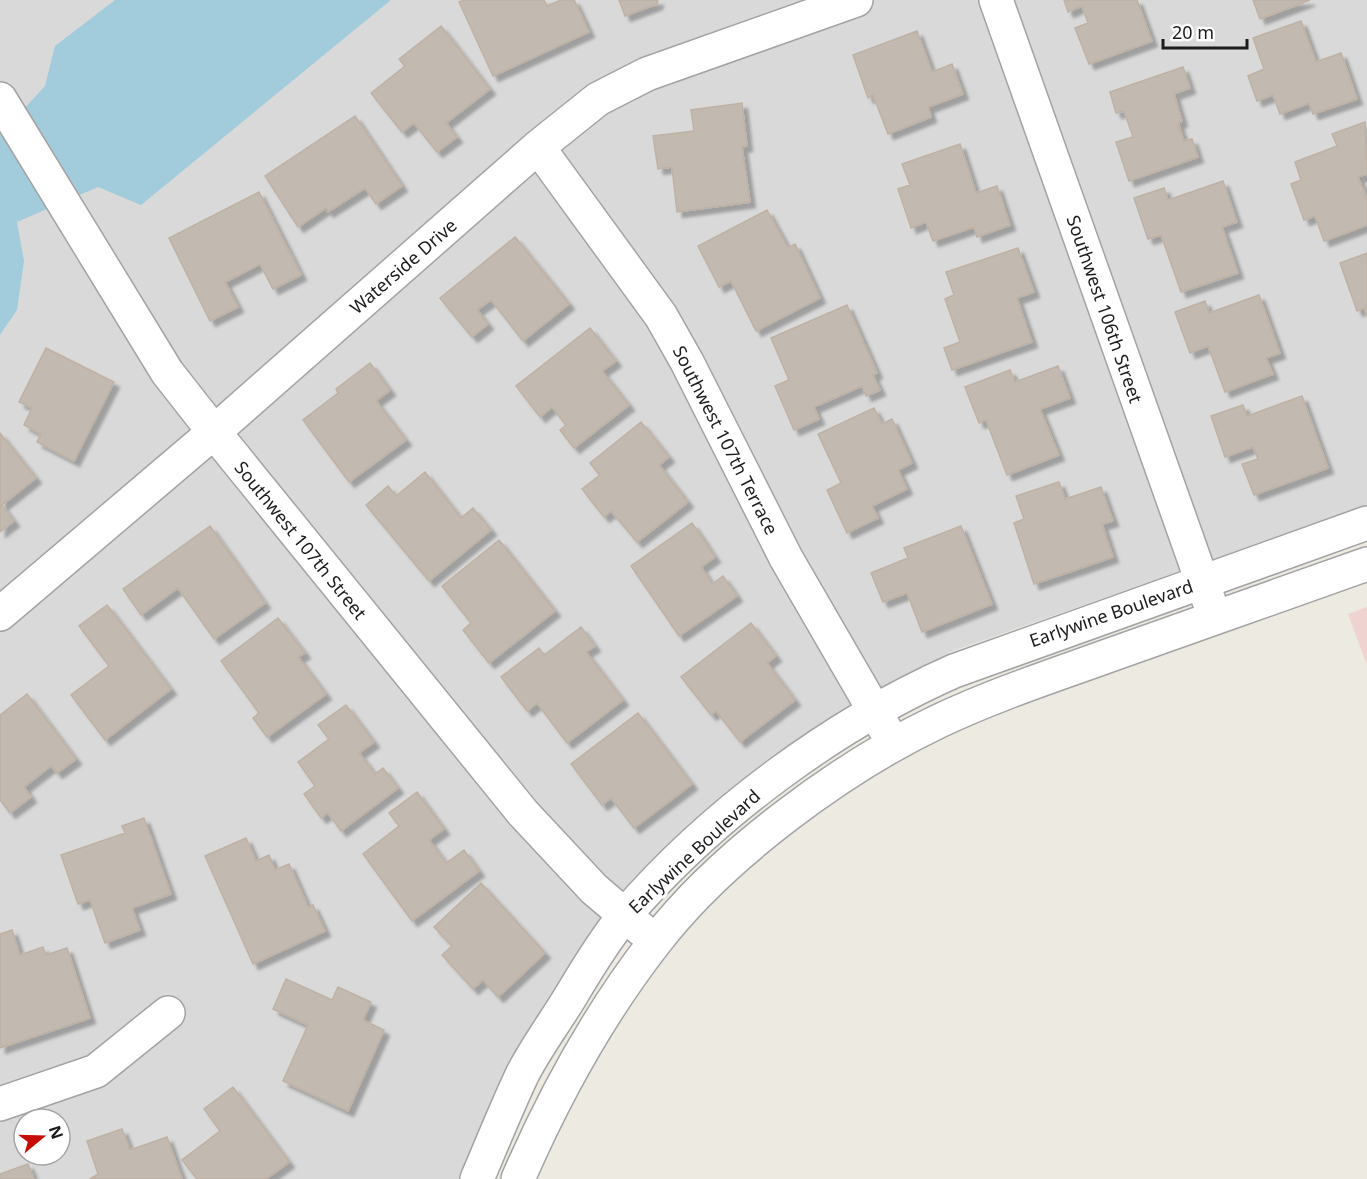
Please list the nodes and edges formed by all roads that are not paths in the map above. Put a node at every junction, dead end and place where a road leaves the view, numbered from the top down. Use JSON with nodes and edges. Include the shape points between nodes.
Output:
{"nodes":[{"id":1,"x":856,"y":0,"type":"edge"},
{"id":2,"x":996,"y":0,"type":"edge"},
{"id":3,"x":0,"y":99,"type":"edge"},
{"id":4,"x":538,"y":147,"type":"junction"},
{"id":5,"x":213,"y":432,"type":"junction"},
{"id":6,"x":1367,"y":524,"type":"edge"},
{"id":7,"x":1367,"y":564,"type":"edge"},
{"id":8,"x":1202,"y":581,"type":"junction"},
{"id":9,"x":0,"y":614,"type":"edge"},
{"id":10,"x":1215,"y":618,"type":"junction"},
{"id":11,"x":873,"y":712,"type":"junction"},
{"id":12,"x":894,"y":744,"type":"junction"},
{"id":13,"x":625,"y":915,"type":"junction"},
{"id":14,"x":655,"y":941,"type":"junction"},
{"id":15,"x":168,"y":1013,"type":"dead end"},
{"id":16,"x":0,"y":1104,"type":"edge"},
{"id":17,"x":477,"y":1179,"type":"edge"},
{"id":18,"x":518,"y":1179,"type":"edge"}],
"edges":[{"from":1,"to":4,"type":"street","name":"Waterside Drive","via":[[623,85],[598,99]]},
{"from":2,"to":8,"type":"street","name":"Southwest 106th Street"},
{"from":3,"to":5,"type":"street","name":"Southwest 107th Street","via":[[167,372]]},
{"from":4,"to":5,"type":"street","name":"Waterside Drive"},
{"from":4,"to":11,"type":"street","name":"Southwest 107th Terrace","via":[[661,316],[786,558]]},
{"from":5,"to":9,"type":"street","name":"Waterside Drive"},
{"from":5,"to":13,"type":"street","name":"Southwest 107th Street","via":[[523,813]]},
{"from":6,"to":8,"type":"street","name":"Earlywine Boulevard"},
{"from":7,"to":10,"type":"street","name":"Earlywine Boulevard"},
{"from":8,"to":10,"type":"street","name":"Southwest 106th Street"},
{"from":8,"to":11,"type":"street","name":"Earlywine Boulevard","via":[[954,671]]},
{"from":10,"to":12,"type":"street","name":"Earlywine Boulevard","via":[[991,698]]},
{"from":11,"to":12,"type":"street","name":"Southwest 107th Terrace"},
{"from":11,"to":13,"type":"street","name":"Earlywine Boulevard","via":[[755,792]]},
{"from":12,"to":14,"type":"street","name":"Earlywine Boulevard","via":[[770,830],[728,866]]},
{"from":13,"to":14,"type":"street","name":"Southwest 107th Street"},
{"from":13,"to":17,"type":"street","name":"Earlywine Boulevard","via":[[523,1073]]},
{"from":14,"to":18,"type":"street","name":"Earlywine Boulevard","via":[[572,1068]]},
{"from":15,"to":16,"type":"street","via":[[96,1071]]}]}
